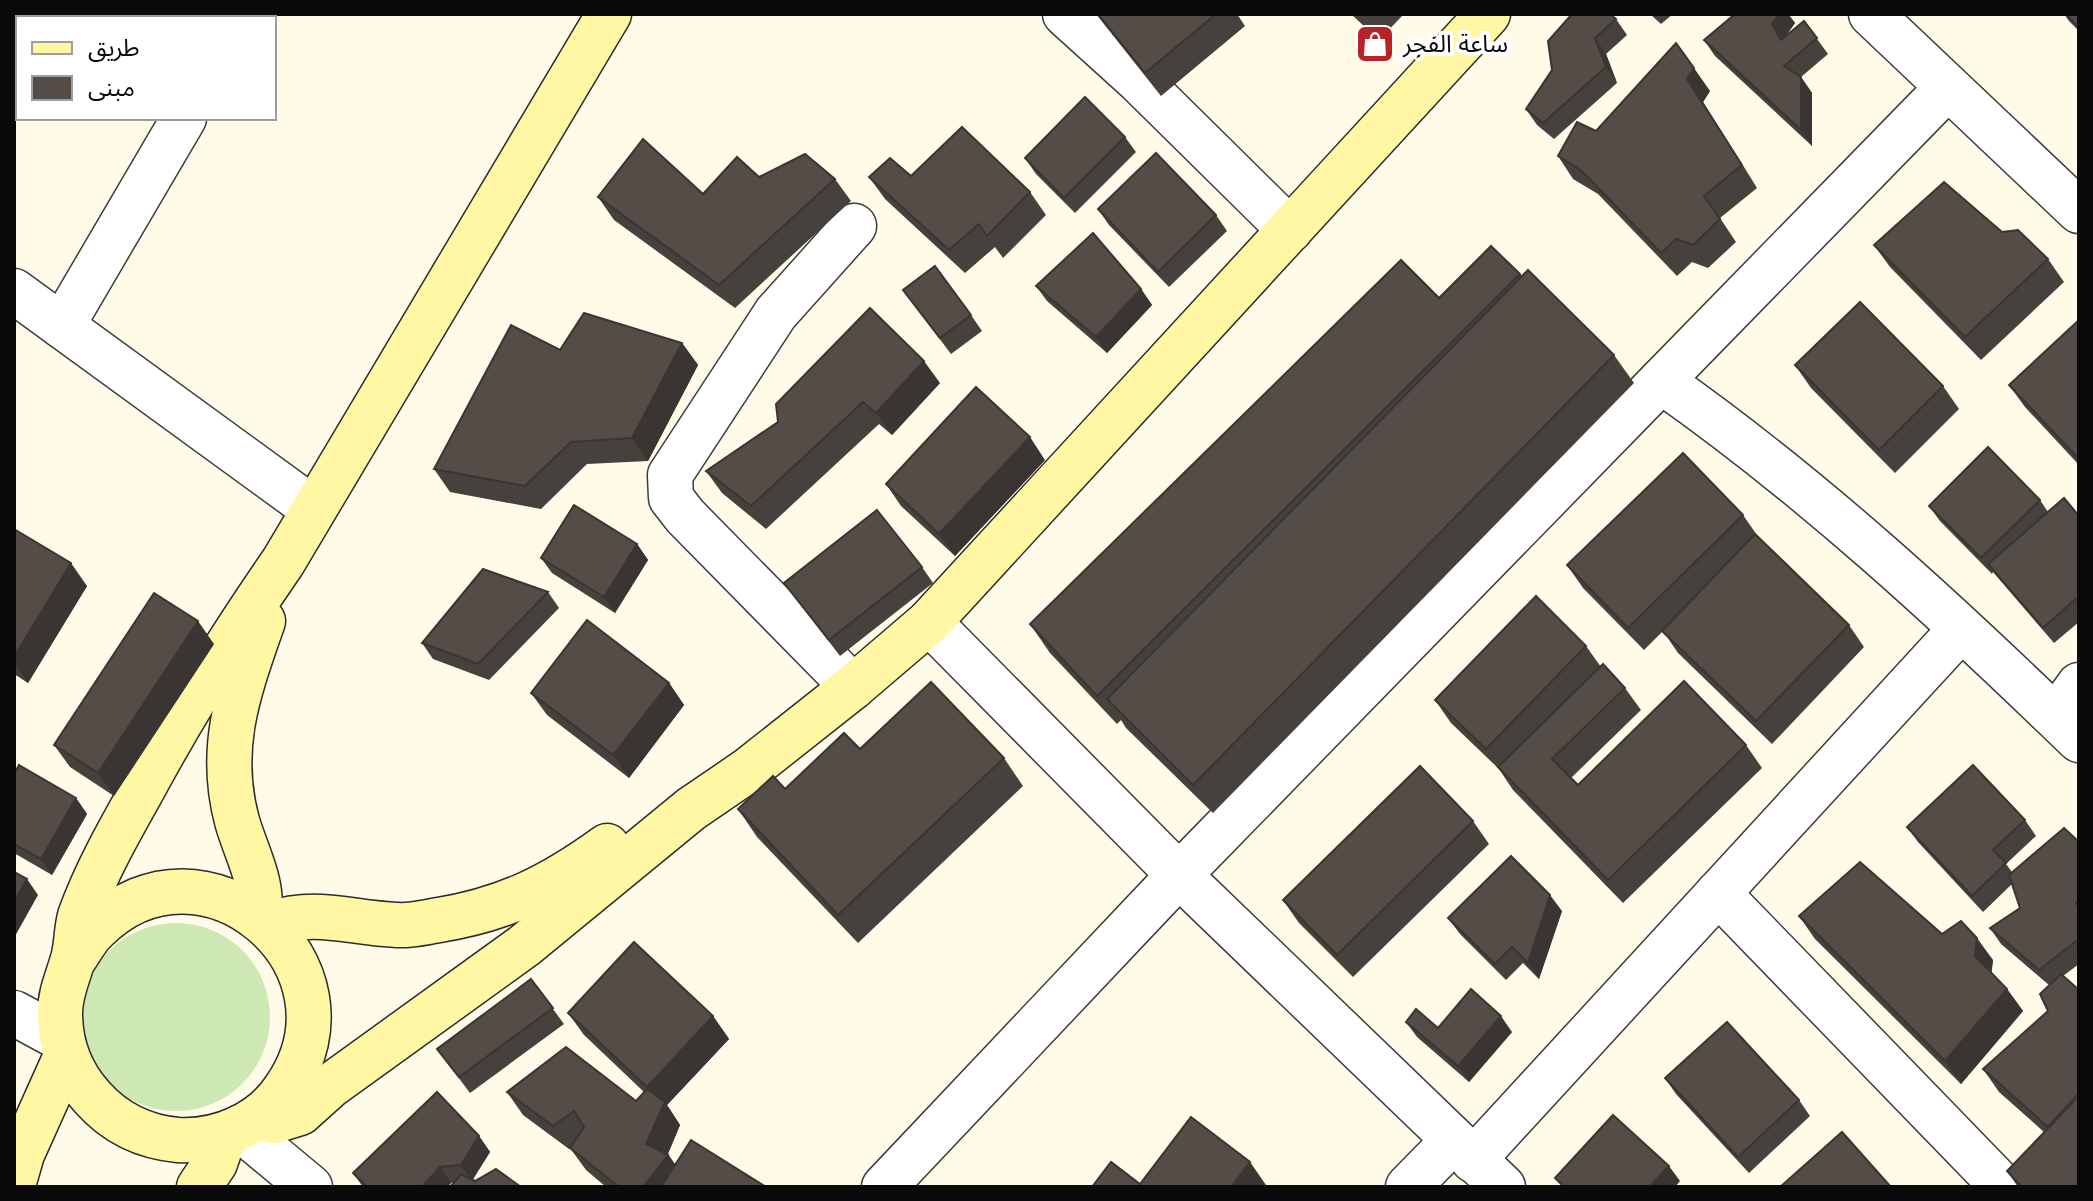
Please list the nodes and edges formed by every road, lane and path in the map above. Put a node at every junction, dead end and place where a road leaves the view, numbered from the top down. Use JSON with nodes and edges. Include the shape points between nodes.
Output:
{"nodes":[{"id":1,"x":609,"y":14,"type":"edge"},
{"id":2,"x":1065,"y":14,"type":"edge"},
{"id":3,"x":1488,"y":14,"type":"edge"},
{"id":4,"x":1871,"y":14,"type":"edge"},
{"id":5,"x":1947,"y":88,"type":"junction"},
{"id":6,"x":183,"y":120,"type":"edge"},
{"id":7,"x":2079,"y":211,"type":"edge"},
{"id":8,"x":854,"y":226,"type":"dead end"},
{"id":9,"x":1290,"y":230,"type":"junction"},
{"id":10,"x":14,"y":291,"type":"edge"},
{"id":11,"x":62,"y":326,"type":"junction"},
{"id":12,"x":1661,"y":381,"type":"junction"},
{"id":13,"x":312,"y":508,"type":"junction"},
{"id":14,"x":283,"y":562,"type":"junction"},
{"id":15,"x":929,"y":622,"type":"junction"},
{"id":16,"x":1960,"y":630,"type":"junction"},
{"id":17,"x":853,"y":687,"type":"junction"},
{"id":18,"x":2071,"y":714,"type":"edge"},
{"id":19,"x":748,"y":770,"type":"junction"},
{"id":20,"x":1179,"y":875,"type":"junction"},
{"id":21,"x":1718,"y":893,"type":"junction"},
{"id":22,"x":264,"y":920,"type":"junction"},
{"id":23,"x":74,"y":959,"type":"junction"},
{"id":24,"x":14,"y":1013,"type":"edge"},
{"id":25,"x":64,"y":1047,"type":"junction"},
{"id":26,"x":241,"y":1126,"type":"junction"},
{"id":27,"x":1476,"y":1163,"type":"edge"},
{"id":28,"x":14,"y":1182,"type":"edge"},
{"id":29,"x":199,"y":1187,"type":"edge"},
{"id":30,"x":310,"y":1187,"type":"edge"},
{"id":31,"x":884,"y":1187,"type":"edge"},
{"id":32,"x":1408,"y":1187,"type":"edge"},
{"id":33,"x":2003,"y":1187,"type":"edge"}],
"edges":[{"from":1,"to":13,"type":"main road"},
{"from":2,"to":9,"type":"street"},
{"from":3,"to":9,"type":"main road"},
{"from":4,"to":5,"type":"street"},
{"from":5,"to":7,"type":"street"},
{"from":5,"to":12,"type":"street"},
{"from":6,"to":11,"type":"street"},
{"from":8,"to":17,"type":"street","via":[[776,313],[670,475],[671,498],[685,516]]},
{"from":9,"to":15,"type":"main road"},
{"from":10,"to":11,"type":"street"},
{"from":11,"to":13,"type":"street"},
{"from":12,"to":16,"type":"street","via":[[1833,511]]},
{"from":12,"to":20,"type":"street"},
{"from":13,"to":14,"type":"main road"},
{"from":14,"to":22,"type":"main road","via":[[232,714],[228,762]]},
{"from":14,"to":23,"type":"main road","via":[[233,635],[117,835],[79,920]]},
{"from":15,"to":17,"type":"main road"},
{"from":15,"to":20,"type":"street"},
{"from":16,"to":18,"type":"street"},
{"from":16,"to":21,"type":"street"},
{"from":17,"to":19,"type":"main road"},
{"from":19,"to":22,"type":"main road","via":[[681,790],[568,874],[508,905],[402,925],[309,914]]},
{"from":19,"to":26,"type":"main road","via":[[300,1113]]},
{"from":20,"to":27,"type":"street"},
{"from":20,"to":31,"type":"street"},
{"from":21,"to":27,"type":"street"},
{"from":21,"to":33,"type":"street"},
{"from":22,"to":23,"type":"main road","via":[[228,899],[193,891],[156,894],[123,907],[95,929]]},
{"from":22,"to":26,"type":"main road","via":[[291,953],[309,1023],[302,1059],[284,1091]]},
{"from":23,"to":25,"type":"main road","via":[[60,1011]]},
{"from":24,"to":25,"type":"street"},
{"from":25,"to":26,"type":"main road","via":[[81,1085],[129,1128],[160,1138],[193,1140]]},
{"from":25,"to":28,"type":"main road"},
{"from":26,"to":29,"type":"main road"},
{"from":26,"to":30,"type":"street"},
{"from":27,"to":32,"type":"street"}]}
